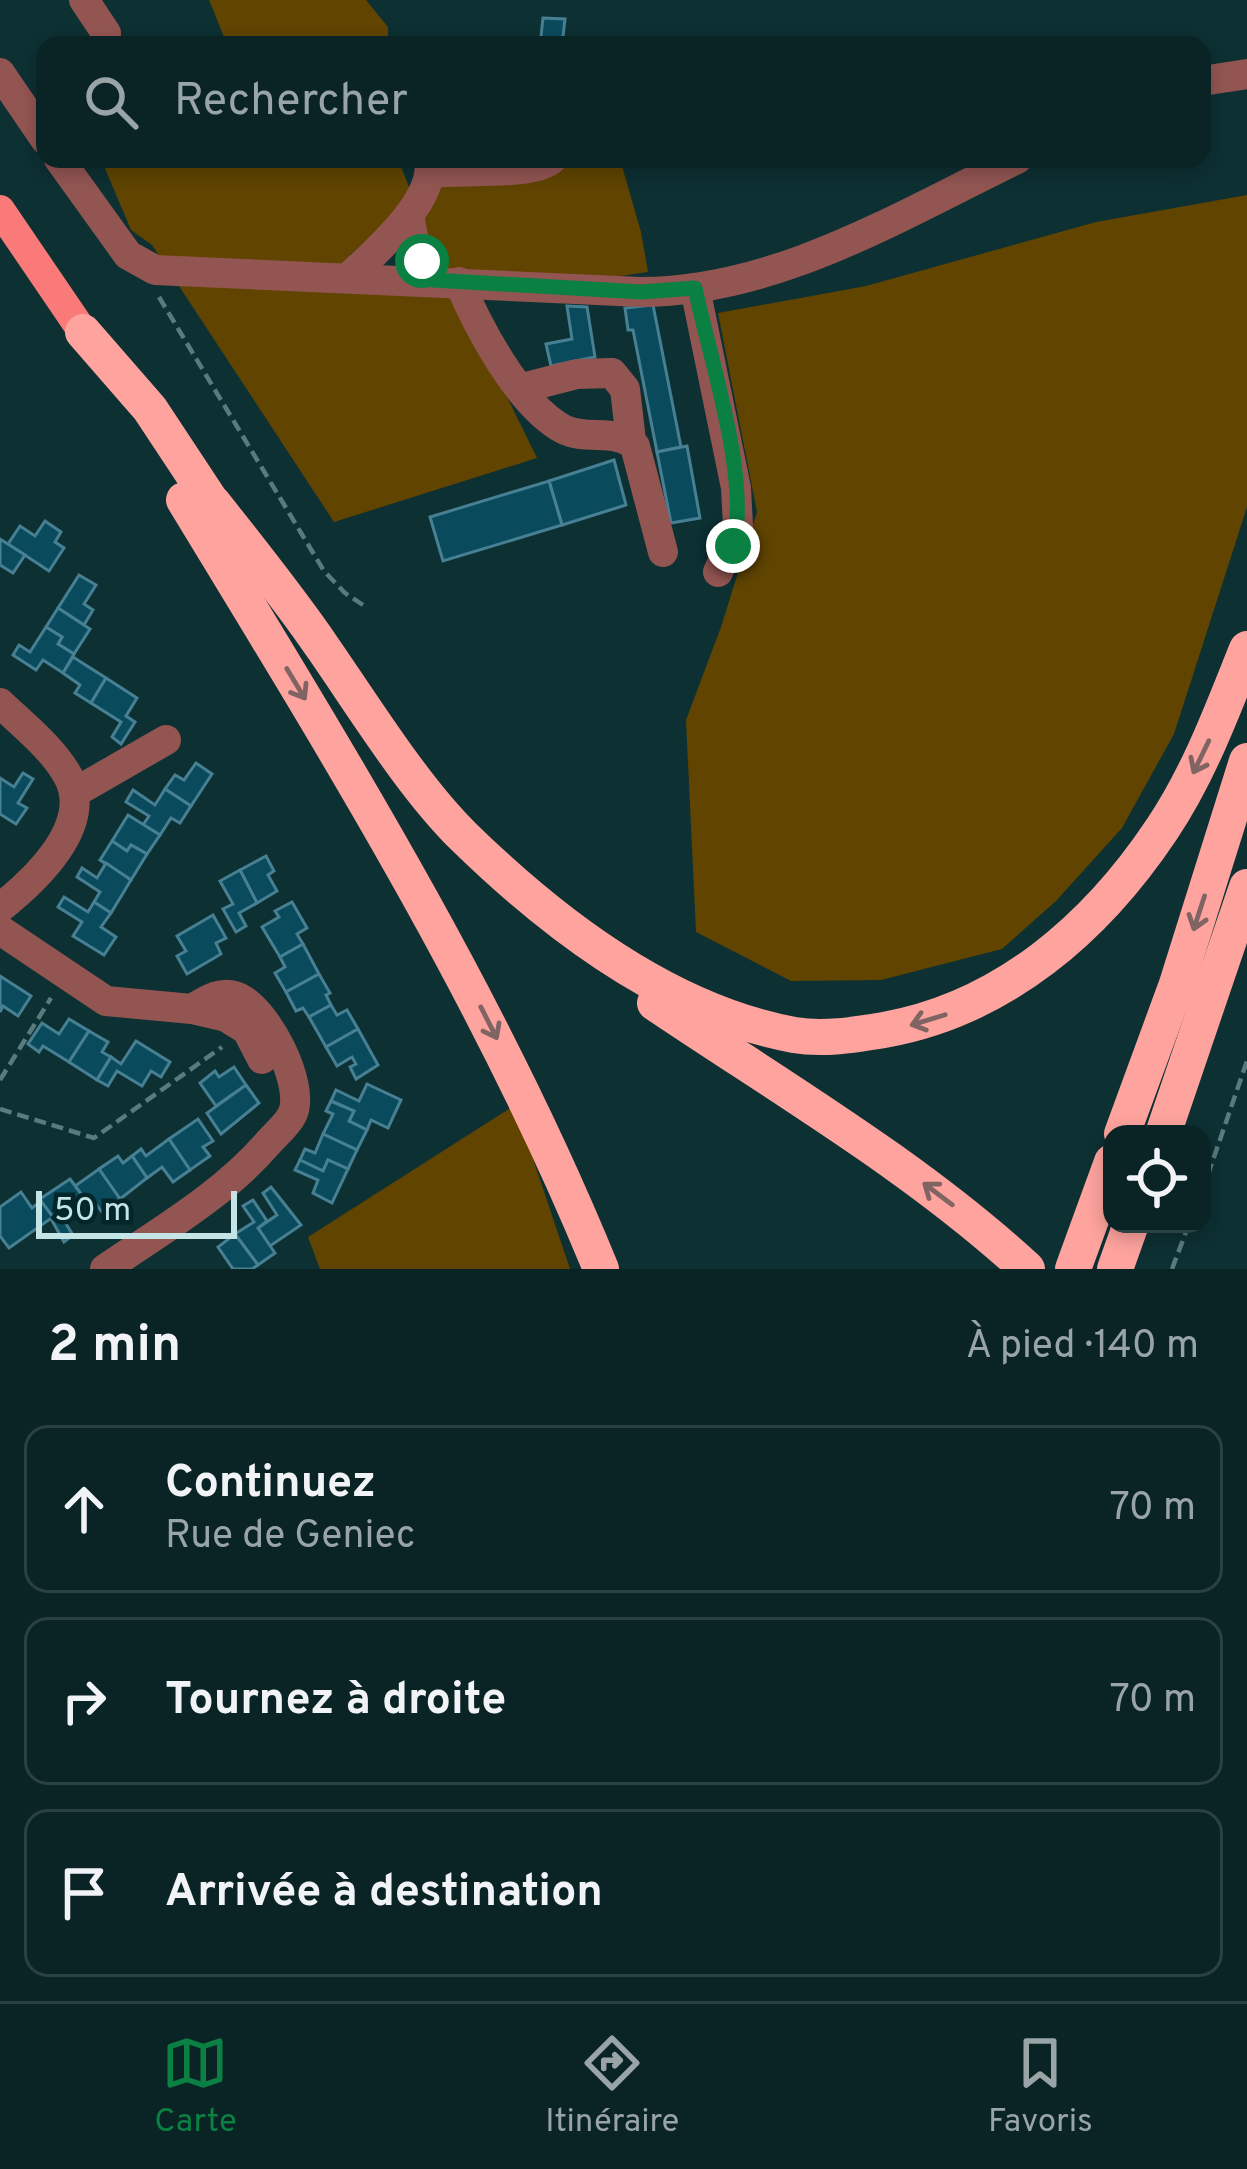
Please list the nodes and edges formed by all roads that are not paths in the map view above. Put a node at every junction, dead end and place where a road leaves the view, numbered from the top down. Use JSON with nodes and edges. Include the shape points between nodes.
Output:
{"nodes":[{"id":1,"x":84,"y":0,"type":"edge"},
{"id":2,"x":106,"y":33,"type":"dead end"},
{"id":3,"x":0,"y":73,"type":"edge"},
{"id":4,"x":1247,"y":74,"type":"edge"},
{"id":5,"x":1211,"y":80,"type":"edge"},
{"id":6,"x":36,"y":126,"type":"edge"},
{"id":7,"x":65,"y":168,"type":"edge"},
{"id":8,"x":429,"y":168,"type":"edge"},
{"id":9,"x":461,"y":168,"type":"edge"},
{"id":10,"x":537,"y":168,"type":"edge"},
{"id":11,"x":998,"y":168,"type":"edge"},
{"id":12,"x":0,"y":210,"type":"edge"},
{"id":13,"x":409,"y":215,"type":"junction"},
{"id":14,"x":349,"y":278,"type":"junction"},
{"id":15,"x":446,"y":281,"type":"junction"},
{"id":16,"x":695,"y":288,"type":"junction"},
{"id":17,"x":83,"y":332,"type":"junction"},
{"id":18,"x":522,"y":388,"type":"junction"},
{"id":19,"x":631,"y":441,"type":"junction"},
{"id":20,"x":213,"y":503,"type":"junction"},
{"id":21,"x":663,"y":552,"type":"dead end"},
{"id":22,"x":718,"y":572,"type":"dead end"},
{"id":23,"x":1247,"y":650,"type":"edge"},
{"id":24,"x":0,"y":703,"type":"edge"},
{"id":25,"x":166,"y":740,"type":"dead end"},
{"id":26,"x":1247,"y":761,"type":"edge"},
{"id":27,"x":74,"y":793,"type":"junction"},
{"id":28,"x":1247,"y":886,"type":"edge"},
{"id":29,"x":0,"y":908,"type":"edge"},
{"id":30,"x":0,"y":930,"type":"edge"},
{"id":31,"x":192,"y":1009,"type":"junction"},
{"id":32,"x":294,"y":1109,"type":"junction"},
{"id":33,"x":1125,"y":1125,"type":"edge"},
{"id":34,"x":1165,"y":1125,"type":"edge"},
{"id":35,"x":1103,"y":1187,"type":"edge"},
{"id":36,"x":1128,"y":1233,"type":"edge"},
{"id":37,"x":105,"y":1269,"type":"edge"},
{"id":38,"x":601,"y":1269,"type":"edge"},
{"id":39,"x":1027,"y":1269,"type":"edge"},
{"id":40,"x":1073,"y":1269,"type":"edge"},
{"id":41,"x":1115,"y":1269,"type":"edge"}],
"edges":[{"from":1,"to":2,"type":"street"},
{"from":3,"to":6,"type":"street"},
{"from":4,"to":5,"type":"street"},
{"from":7,"to":14,"type":"street","via":[[142,266]]},
{"from":8,"to":13,"type":"street"},
{"from":9,"to":10,"type":"street"},
{"from":11,"to":16,"type":"street","via":[[797,263]]},
{"from":12,"to":17,"type":"main road"},
{"from":13,"to":14,"type":"street"},
{"from":13,"to":15,"type":"street","via":[[414,242]]},
{"from":14,"to":15,"type":"street"},
{"from":15,"to":16,"type":"street"},
{"from":15,"to":18,"type":"street"},
{"from":16,"to":22,"type":"street","via":[[736,488],[738,526]]},
{"from":17,"to":20,"type":"highway","via":[[150,409]]},
{"from":17,"to":38,"type":"highway","one_way":true,"via":[[450,948]]},
{"from":18,"to":19,"type":"street","via":[[563,429]]},
{"from":18,"to":19,"type":"street","via":[[612,374],[625,389]]},
{"from":19,"to":21,"type":"street"},
{"from":23,"to":20,"type":"highway","one_way":true,"via":[[1163,828],[1066,941],[961,1010],[848,1036],[797,1036],[680,996],[527,896],[459,833]]},
{"from":39,"to":20,"type":"highway","one_way":true,"via":[[909,1172],[554,936],[471,866],[406,794]]},
{"from":24,"to":27,"type":"street","via":[[49,751]]},
{"from":25,"to":27,"type":"street"},
{"from":26,"to":33,"type":"highway","one_way":true},
{"from":27,"to":29,"type":"street","via":[[64,836],[32,882]]},
{"from":28,"to":34,"type":"highway"},
{"from":30,"to":31,"type":"street","via":[[114,1004]]},
{"from":31,"to":32,"type":"street","via":[[247,1030]]},
{"from":31,"to":32,"type":"street","via":[[220,995],[251,1005],[294,1078]]},
{"from":32,"to":37,"type":"street","via":[[237,1178]]},
{"from":35,"to":40,"type":"highway"},
{"from":36,"to":41,"type":"highway"}]}
